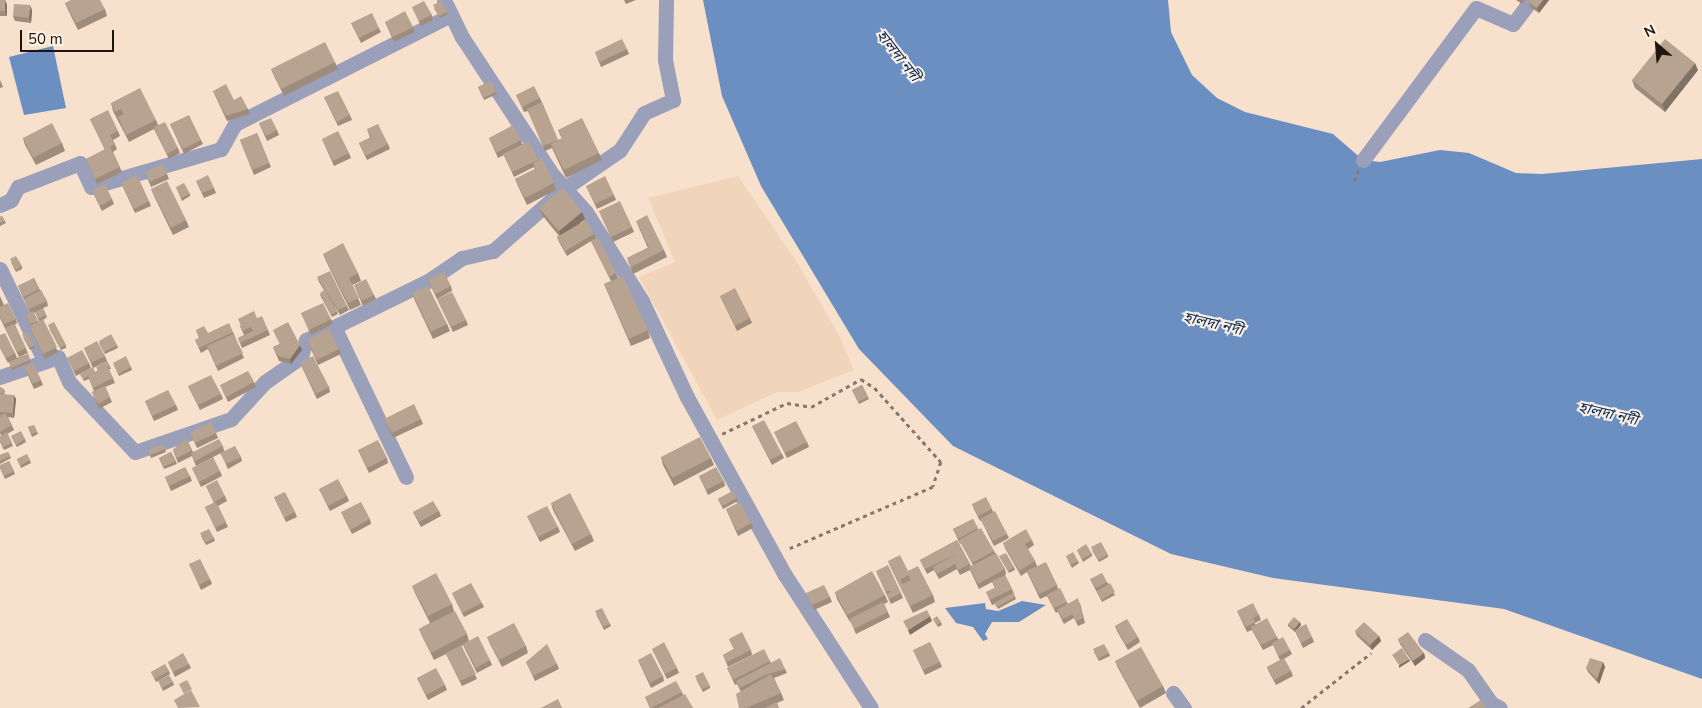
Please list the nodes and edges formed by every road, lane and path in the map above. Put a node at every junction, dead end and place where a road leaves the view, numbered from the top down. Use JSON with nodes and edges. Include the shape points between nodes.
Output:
{"nodes":[{"id":1,"x":444,"y":0,"type":"edge"},
{"id":2,"x":666,"y":0,"type":"edge"},
{"id":3,"x":1531,"y":0,"type":"edge"},
{"id":4,"x":451,"y":15,"type":"junction"},
{"id":5,"x":1363,"y":160,"type":"dead end"},
{"id":6,"x":565,"y":188,"type":"junction"},
{"id":7,"x":0,"y":205,"type":"edge"},
{"id":8,"x":0,"y":270,"type":"edge"},
{"id":9,"x":334,"y":327,"type":"junction"},
{"id":10,"x":44,"y":360,"type":"junction"},
{"id":11,"x":0,"y":377,"type":"edge"},
{"id":12,"x":712,"y":440,"type":"junction"},
{"id":13,"x":406,"y":478,"type":"dead end"},
{"id":14,"x":776,"y":559,"type":"junction"},
{"id":15,"x":1425,"y":640,"type":"dead end"},
{"id":16,"x":1372,"y":653,"type":"dead end"},
{"id":17,"x":1172,"y":693,"type":"dead end"},
{"id":18,"x":870,"y":708,"type":"edge"},
{"id":19,"x":1184,"y":708,"type":"edge"},
{"id":20,"x":1301,"y":708,"type":"edge"},
{"id":21,"x":1500,"y":708,"type":"edge"}],
"edges":[{"from":1,"to":4,"type":"street"},
{"from":2,"to":6,"type":"street","via":[[665,60],[673,100],[644,113],[620,150]]},
{"from":3,"to":5,"type":"street","via":[[1513,24],[1476,8]]},
{"from":4,"to":6,"type":"street"},
{"from":4,"to":7,"type":"street","via":[[235,124],[222,149],[91,187],[80,163],[18,187],[11,200]]},
{"from":6,"to":9,"type":"street","via":[[493,251],[462,258],[428,280]]},
{"from":6,"to":12,"type":"street","via":[[586,212],[642,301]]},
{"from":8,"to":10,"type":"street"},
{"from":9,"to":10,"type":"street","via":[[306,340],[301,357],[265,382],[231,419],[135,452],[69,382],[58,357]]},
{"from":9,"to":13,"type":"street"},
{"from":10,"to":11,"type":"street"},
{"from":12,"to":14,"type":"street"},
{"from":12,"to":14,"type":"path","via":[[787,402],[811,407],[861,380],[875,388],[941,462],[933,487],[787,550]]},
{"from":14,"to":18,"type":"street"},
{"from":15,"to":21,"type":"street","via":[[1468,670],[1491,703]]},
{"from":16,"to":20,"type":"path"},
{"from":17,"to":19,"type":"street"}]}
